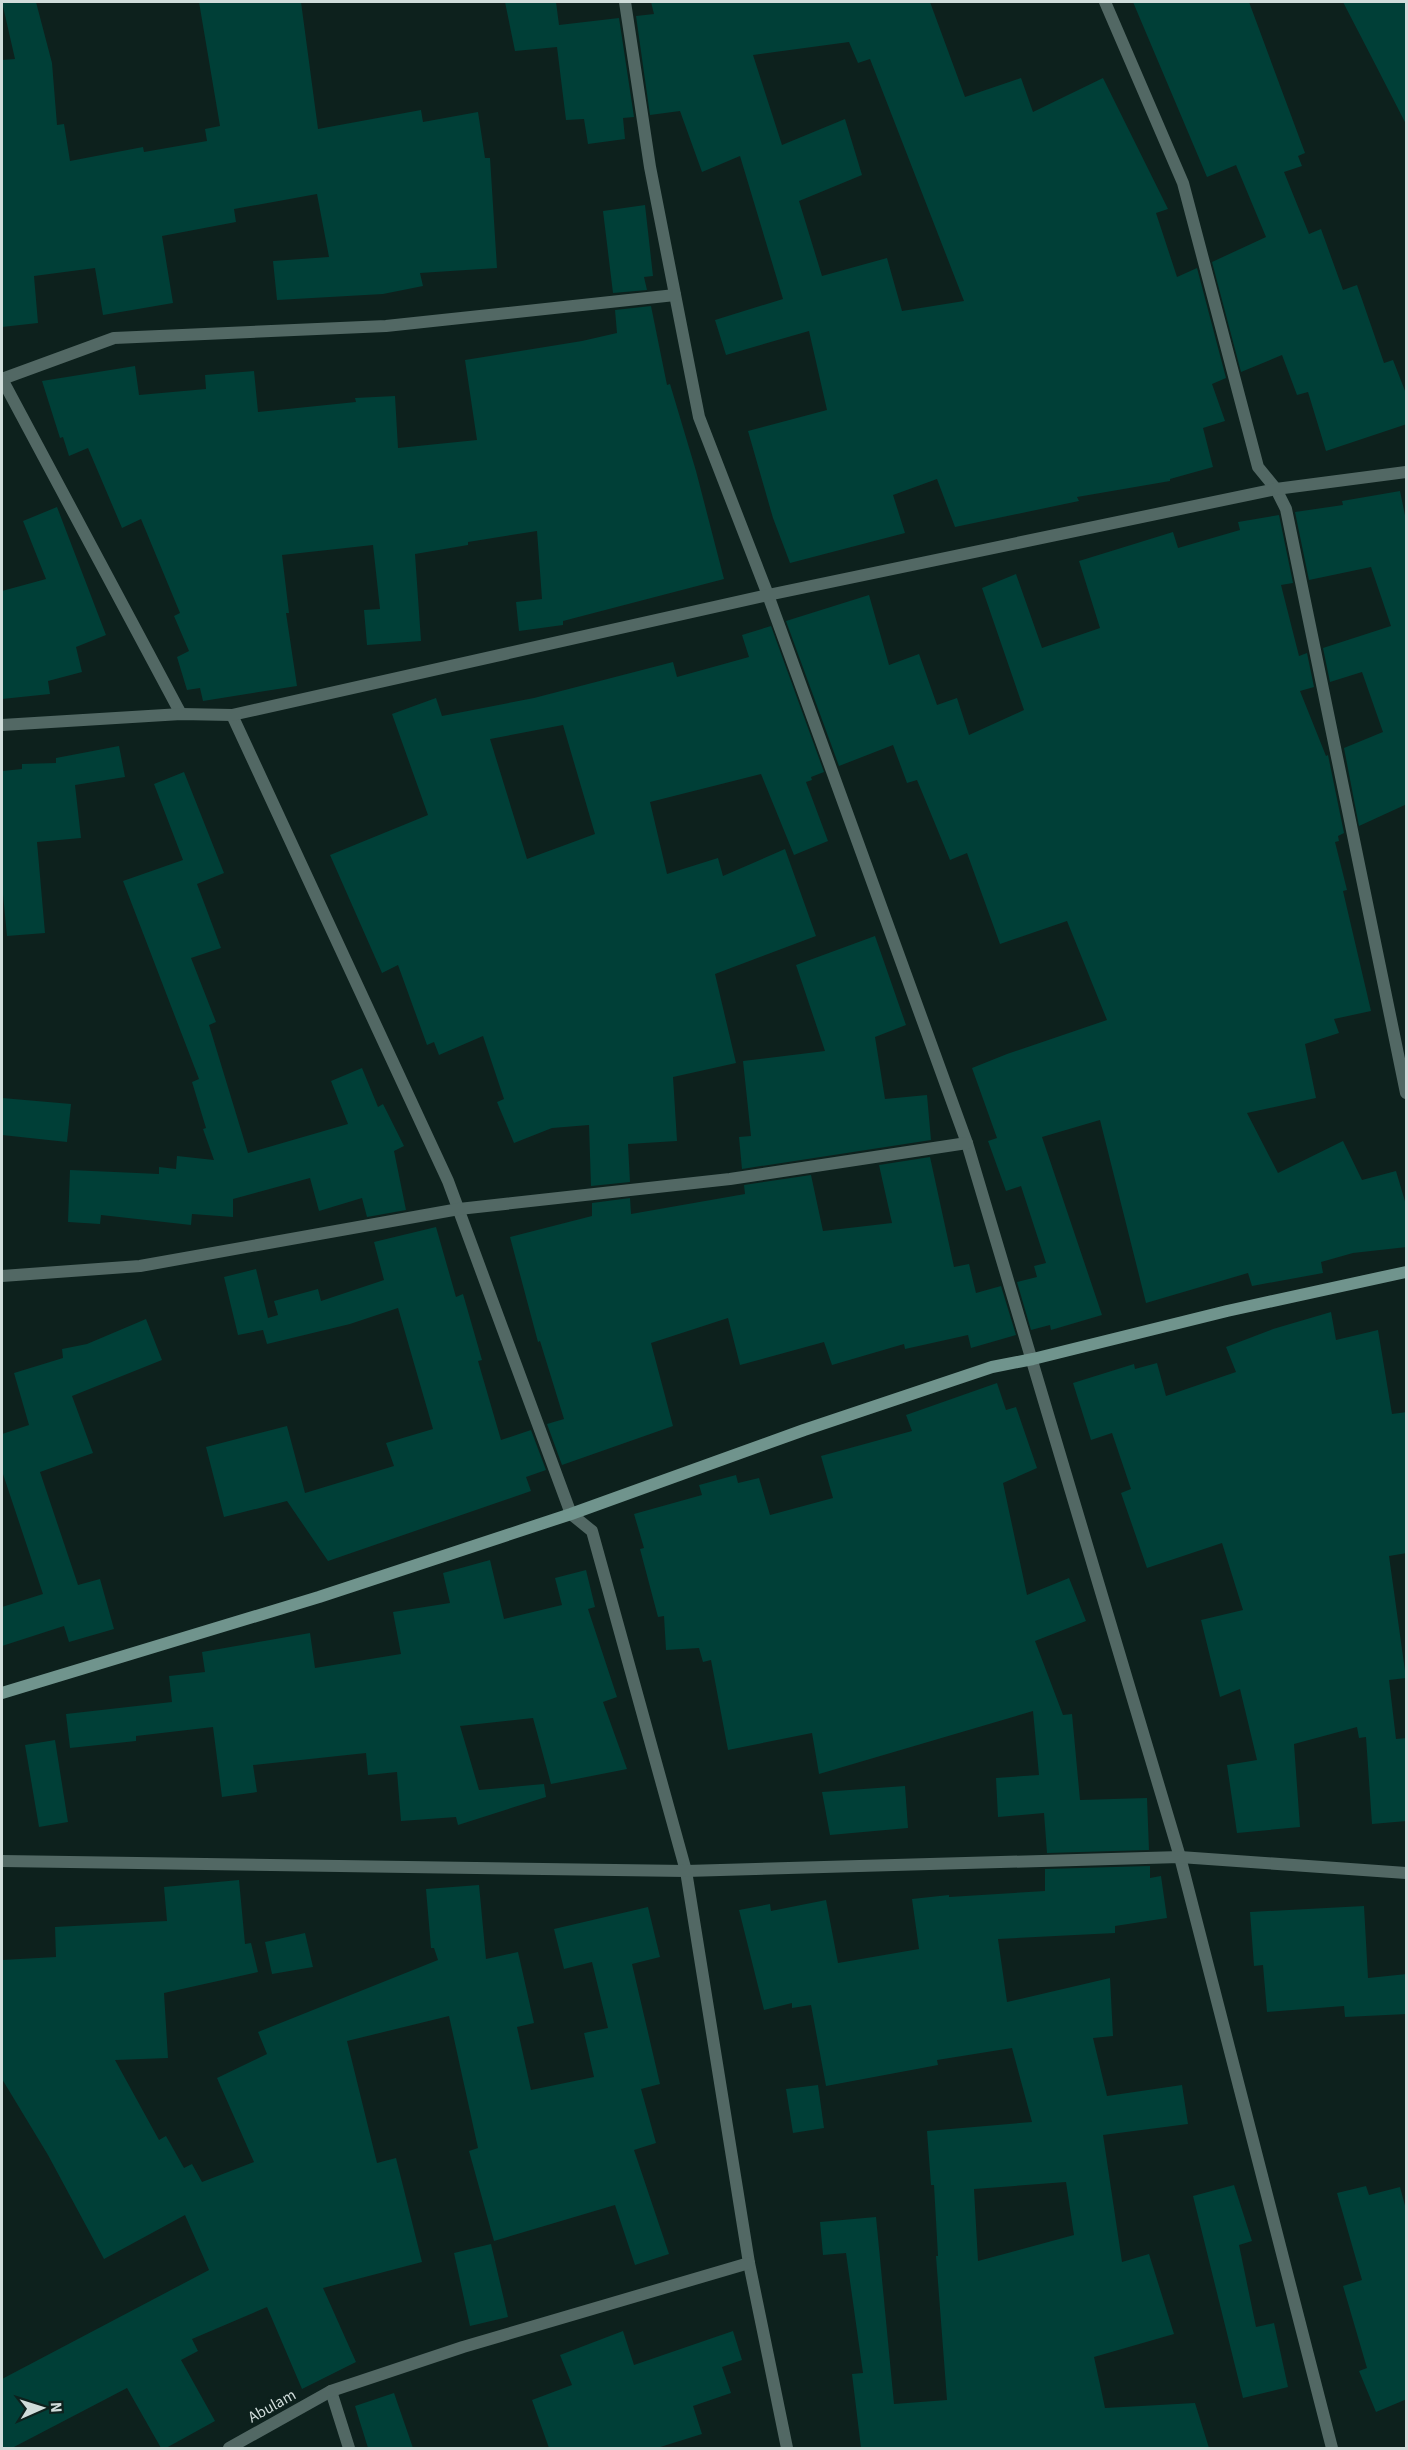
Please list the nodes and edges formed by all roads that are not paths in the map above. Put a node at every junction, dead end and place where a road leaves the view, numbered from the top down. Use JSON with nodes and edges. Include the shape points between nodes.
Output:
{"nodes":[{"id":1,"x":625,"y":2,"type":"edge"},
{"id":2,"x":1105,"y":2,"type":"edge"},
{"id":3,"x":675,"y":295,"type":"junction"},
{"id":4,"x":2,"y":379,"type":"edge"},
{"id":5,"x":1407,"y":472,"type":"edge"},
{"id":6,"x":1276,"y":489,"type":"junction"},
{"id":7,"x":768,"y":595,"type":"junction"},
{"id":8,"x":181,"y":714,"type":"junction"},
{"id":9,"x":232,"y":715,"type":"junction"},
{"id":10,"x":2,"y":725,"type":"edge"},
{"id":11,"x":1407,"y":1093,"type":"edge"},
{"id":12,"x":967,"y":1143,"type":"junction"},
{"id":13,"x":459,"y":1209,"type":"junction"},
{"id":14,"x":1407,"y":1272,"type":"edge"},
{"id":15,"x":2,"y":1276,"type":"edge"},
{"id":16,"x":1033,"y":1359,"type":"junction"},
{"id":17,"x":571,"y":1514,"type":"junction"},
{"id":18,"x":2,"y":1694,"type":"edge"},
{"id":19,"x":1180,"y":1857,"type":"junction"},
{"id":20,"x":2,"y":1861,"type":"edge"},
{"id":21,"x":686,"y":1871,"type":"junction"},
{"id":22,"x":1407,"y":1874,"type":"edge"},
{"id":23,"x":749,"y":2263,"type":"junction"},
{"id":24,"x":331,"y":2391,"type":"junction"},
{"id":25,"x":230,"y":2448,"type":"edge"},
{"id":26,"x":349,"y":2448,"type":"edge"},
{"id":27,"x":787,"y":2448,"type":"edge"},
{"id":28,"x":1332,"y":2448,"type":"edge"}],
"edges":[{"from":1,"to":3,"type":"street"},
{"from":2,"to":6,"type":"street","via":[[1183,183],[1258,467]]},
{"from":3,"to":4,"type":"street","via":[[386,326],[114,338]]},
{"from":3,"to":7,"type":"street","via":[[699,417]]},
{"from":4,"to":8,"type":"street"},
{"from":5,"to":6,"type":"street"},
{"from":6,"to":7,"type":"street"},
{"from":6,"to":11,"type":"street","via":[[1286,509]]},
{"from":7,"to":9,"type":"street"},
{"from":7,"to":12,"type":"street"},
{"from":8,"to":9,"type":"street"},
{"from":8,"to":10,"type":"street"},
{"from":9,"to":13,"type":"street"},
{"from":12,"to":13,"type":"street","via":[[730,1179]]},
{"from":12,"to":16,"type":"street"},
{"from":13,"to":15,"type":"street","via":[[140,1266]]},
{"from":13,"to":17,"type":"street"},
{"from":14,"to":16,"type":"street"},
{"from":16,"to":17,"type":"street","via":[[992,1367],[804,1430]]},
{"from":16,"to":19,"type":"street"},
{"from":17,"to":18,"type":"street","via":[[319,1597]]},
{"from":17,"to":21,"type":"street","via":[[592,1531]]},
{"from":19,"to":21,"type":"street"},
{"from":19,"to":22,"type":"street"},
{"from":19,"to":28,"type":"street"},
{"from":20,"to":21,"type":"street"},
{"from":21,"to":23,"type":"street"},
{"from":23,"to":24,"type":"street","name":"Abulam"},
{"from":23,"to":27,"type":"street"},
{"from":24,"to":25,"type":"street","name":"Abulam"},
{"from":24,"to":26,"type":"street"}]}
